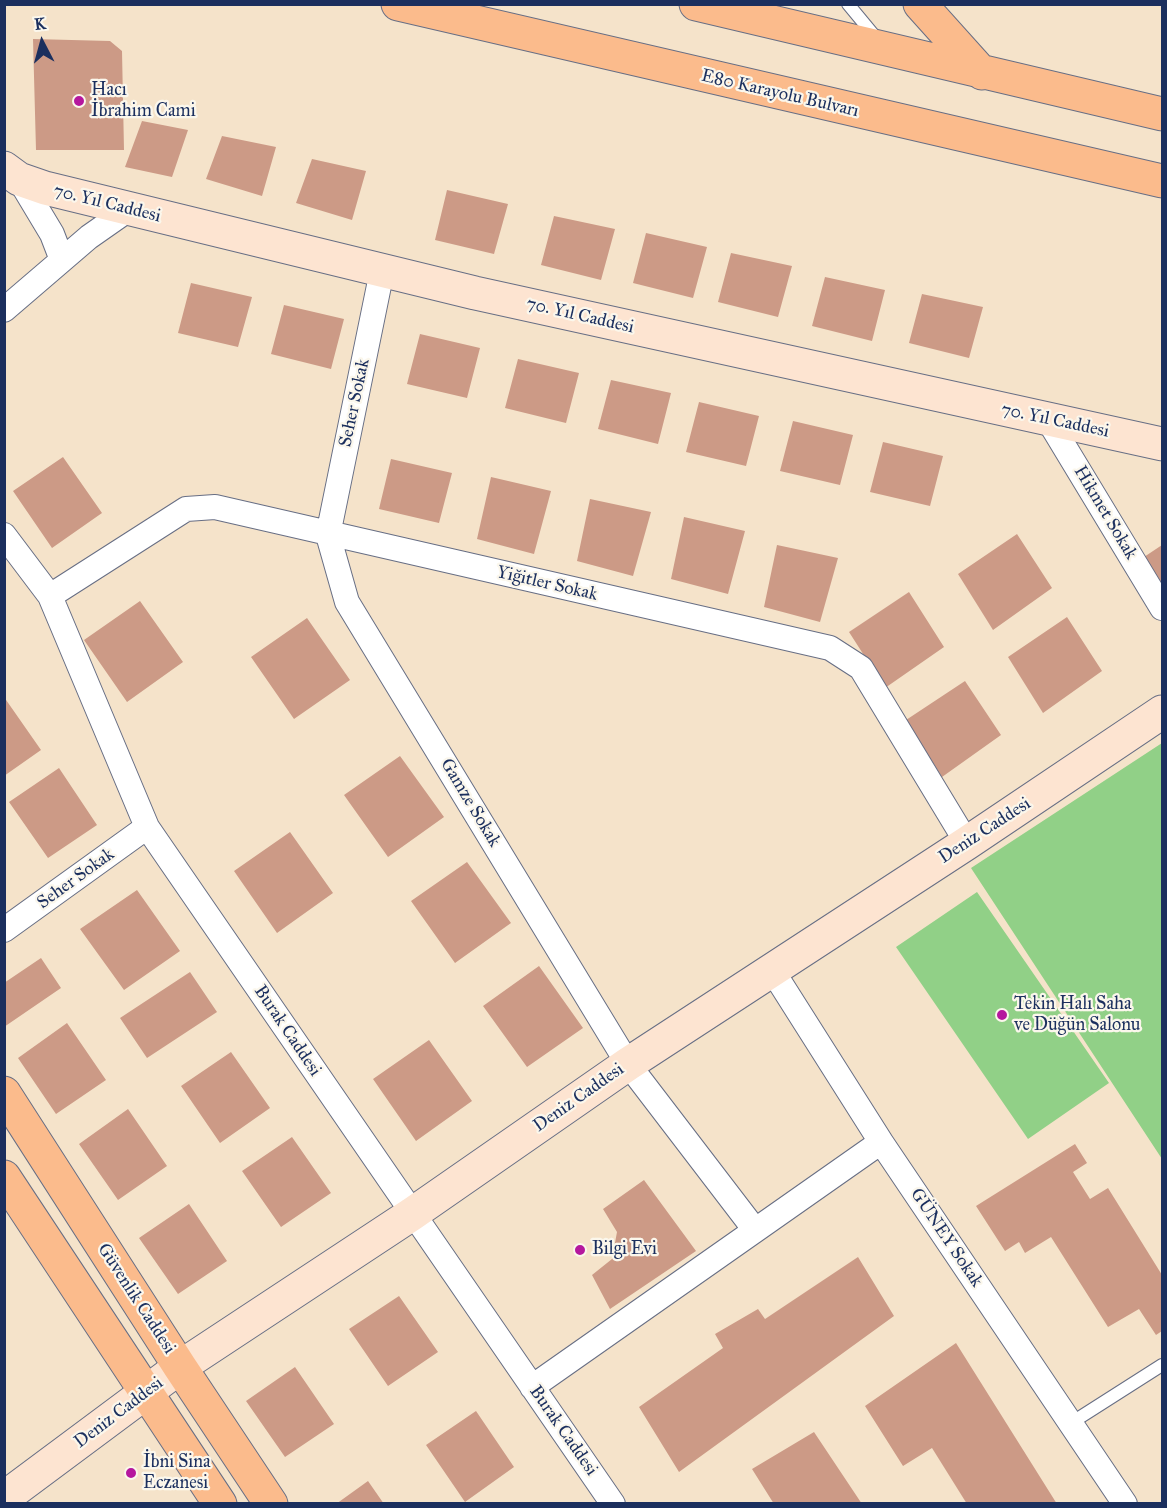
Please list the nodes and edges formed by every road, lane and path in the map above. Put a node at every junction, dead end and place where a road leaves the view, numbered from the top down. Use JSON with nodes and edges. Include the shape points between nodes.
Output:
{"nodes":[{"id":1,"x":398,"y":4,"type":"edge"},
{"id":2,"x":696,"y":4,"type":"edge"},
{"id":3,"x":848,"y":4,"type":"edge"},
{"id":4,"x":920,"y":4,"type":"edge"},
{"id":5,"x":885,"y":50,"type":"junction"},
{"id":6,"x":982,"y":72,"type":"junction"},
{"id":7,"x":1162,"y":114,"type":"edge"},
{"id":8,"x":12,"y":173,"type":"edge"},
{"id":9,"x":1162,"y":181,"type":"edge"},
{"id":10,"x":129,"y":209,"type":"junction"},
{"id":11,"x":62,"y":260,"type":"junction"},
{"id":12,"x":382,"y":271,"type":"junction"},
{"id":13,"x":4,"y":310,"type":"edge"},
{"id":14,"x":1047,"y":418,"type":"junction"},
{"id":15,"x":1162,"y":444,"type":"edge"},
{"id":16,"x":4,"y":535,"type":"edge"},
{"id":17,"x":328,"y":535,"type":"junction"},
{"id":18,"x":50,"y":596,"type":"junction"},
{"id":19,"x":1162,"y":608,"type":"edge"},
{"id":20,"x":1162,"y":711,"type":"edge"},
{"id":21,"x":147,"y":827,"type":"junction"},
{"id":22,"x":967,"y":843,"type":"junction"},
{"id":23,"x":4,"y":930,"type":"edge"},
{"id":24,"x":772,"y":970,"type":"junction"},
{"id":25,"x":628,"y":1064,"type":"junction"},
{"id":26,"x":4,"y":1093,"type":"edge"},
{"id":27,"x":881,"y":1142,"type":"junction"},
{"id":28,"x":4,"y":1177,"type":"edge"},
{"id":29,"x":412,"y":1214,"type":"junction"},
{"id":30,"x":755,"y":1230,"type":"junction"},
{"id":31,"x":1162,"y":1365,"type":"edge"},
{"id":32,"x":180,"y":1367,"type":"junction"},
{"id":33,"x":532,"y":1387,"type":"junction"},
{"id":34,"x":148,"y":1392,"type":"junction"},
{"id":35,"x":1071,"y":1423,"type":"junction"},
{"id":36,"x":4,"y":1498,"type":"edge"},
{"id":37,"x":220,"y":1503,"type":"edge"},
{"id":38,"x":271,"y":1503,"type":"edge"},
{"id":39,"x":613,"y":1503,"type":"edge"},
{"id":40,"x":1125,"y":1503,"type":"edge"}],
"edges":[{"from":1,"to":9,"type":"main road","name":"E80 Karayolu Bulvarı"},
{"from":2,"to":5,"type":"main road"},
{"from":3,"to":5,"type":"lane"},
{"from":4,"to":6,"type":"main road"},
{"from":5,"to":6,"type":"main road"},
{"from":6,"to":7,"type":"main road"},
{"from":8,"to":10,"type":"street","name":"70. Yıl Caddesi"},
{"from":8,"to":11,"type":"street","via":[[52,234]]},
{"from":10,"to":11,"type":"street"},
{"from":10,"to":12,"type":"street","name":"70. Yıl Caddesi"},
{"from":11,"to":13,"type":"street"},
{"from":12,"to":14,"type":"street","name":"70. Yıl Caddesi"},
{"from":12,"to":17,"type":"street","name":"Seher Sokak"},
{"from":14,"to":15,"type":"street","name":"70. Yıl Caddesi"},
{"from":14,"to":19,"type":"street","name":"Hikmet Sokak"},
{"from":16,"to":18,"type":"street","name":"Burak Caddesi"},
{"from":17,"to":18,"type":"street","name":"Yiğitler Sokak","via":[[215,507],[186,509]]},
{"from":17,"to":22,"type":"street","name":"Yiğitler Sokak","via":[[830,648],[861,668]]},
{"from":17,"to":25,"type":"street","name":"Gamze Sokak","via":[[347,602]]},
{"from":18,"to":21,"type":"street","name":"Burak Caddesi"},
{"from":20,"to":22,"type":"street","name":"Deniz Caddesi"},
{"from":21,"to":23,"type":"street","name":"Seher Sokak"},
{"from":21,"to":29,"type":"street","name":"Burak Caddesi"},
{"from":22,"to":24,"type":"street","name":"Deniz Caddesi"},
{"from":24,"to":25,"type":"street","name":"Deniz Caddesi"},
{"from":24,"to":27,"type":"street","name":"GÜNEY Sokak"},
{"from":25,"to":29,"type":"street","name":"Deniz Caddesi"},
{"from":25,"to":30,"type":"street","name":"Gamze Sokak"},
{"from":26,"to":32,"type":"main road","name":"Güvenlik Caddesi"},
{"from":27,"to":30,"type":"street"},
{"from":27,"to":35,"type":"street","name":"GÜNEY Sokak"},
{"from":28,"to":34,"type":"main road"},
{"from":29,"to":32,"type":"street","name":"Deniz Caddesi"},
{"from":29,"to":33,"type":"street","name":"Burak Caddesi"},
{"from":30,"to":33,"type":"street"},
{"from":31,"to":35,"type":"lane"},
{"from":32,"to":34,"type":"street","name":"Deniz Caddesi"},
{"from":32,"to":38,"type":"main road","name":"Güvenlik Caddesi"},
{"from":33,"to":39,"type":"street","name":"Burak Caddesi"},
{"from":34,"to":36,"type":"street","name":"Deniz Caddesi"},
{"from":34,"to":37,"type":"main road"},
{"from":35,"to":40,"type":"street","name":"GÜNEY Sokak"}]}
